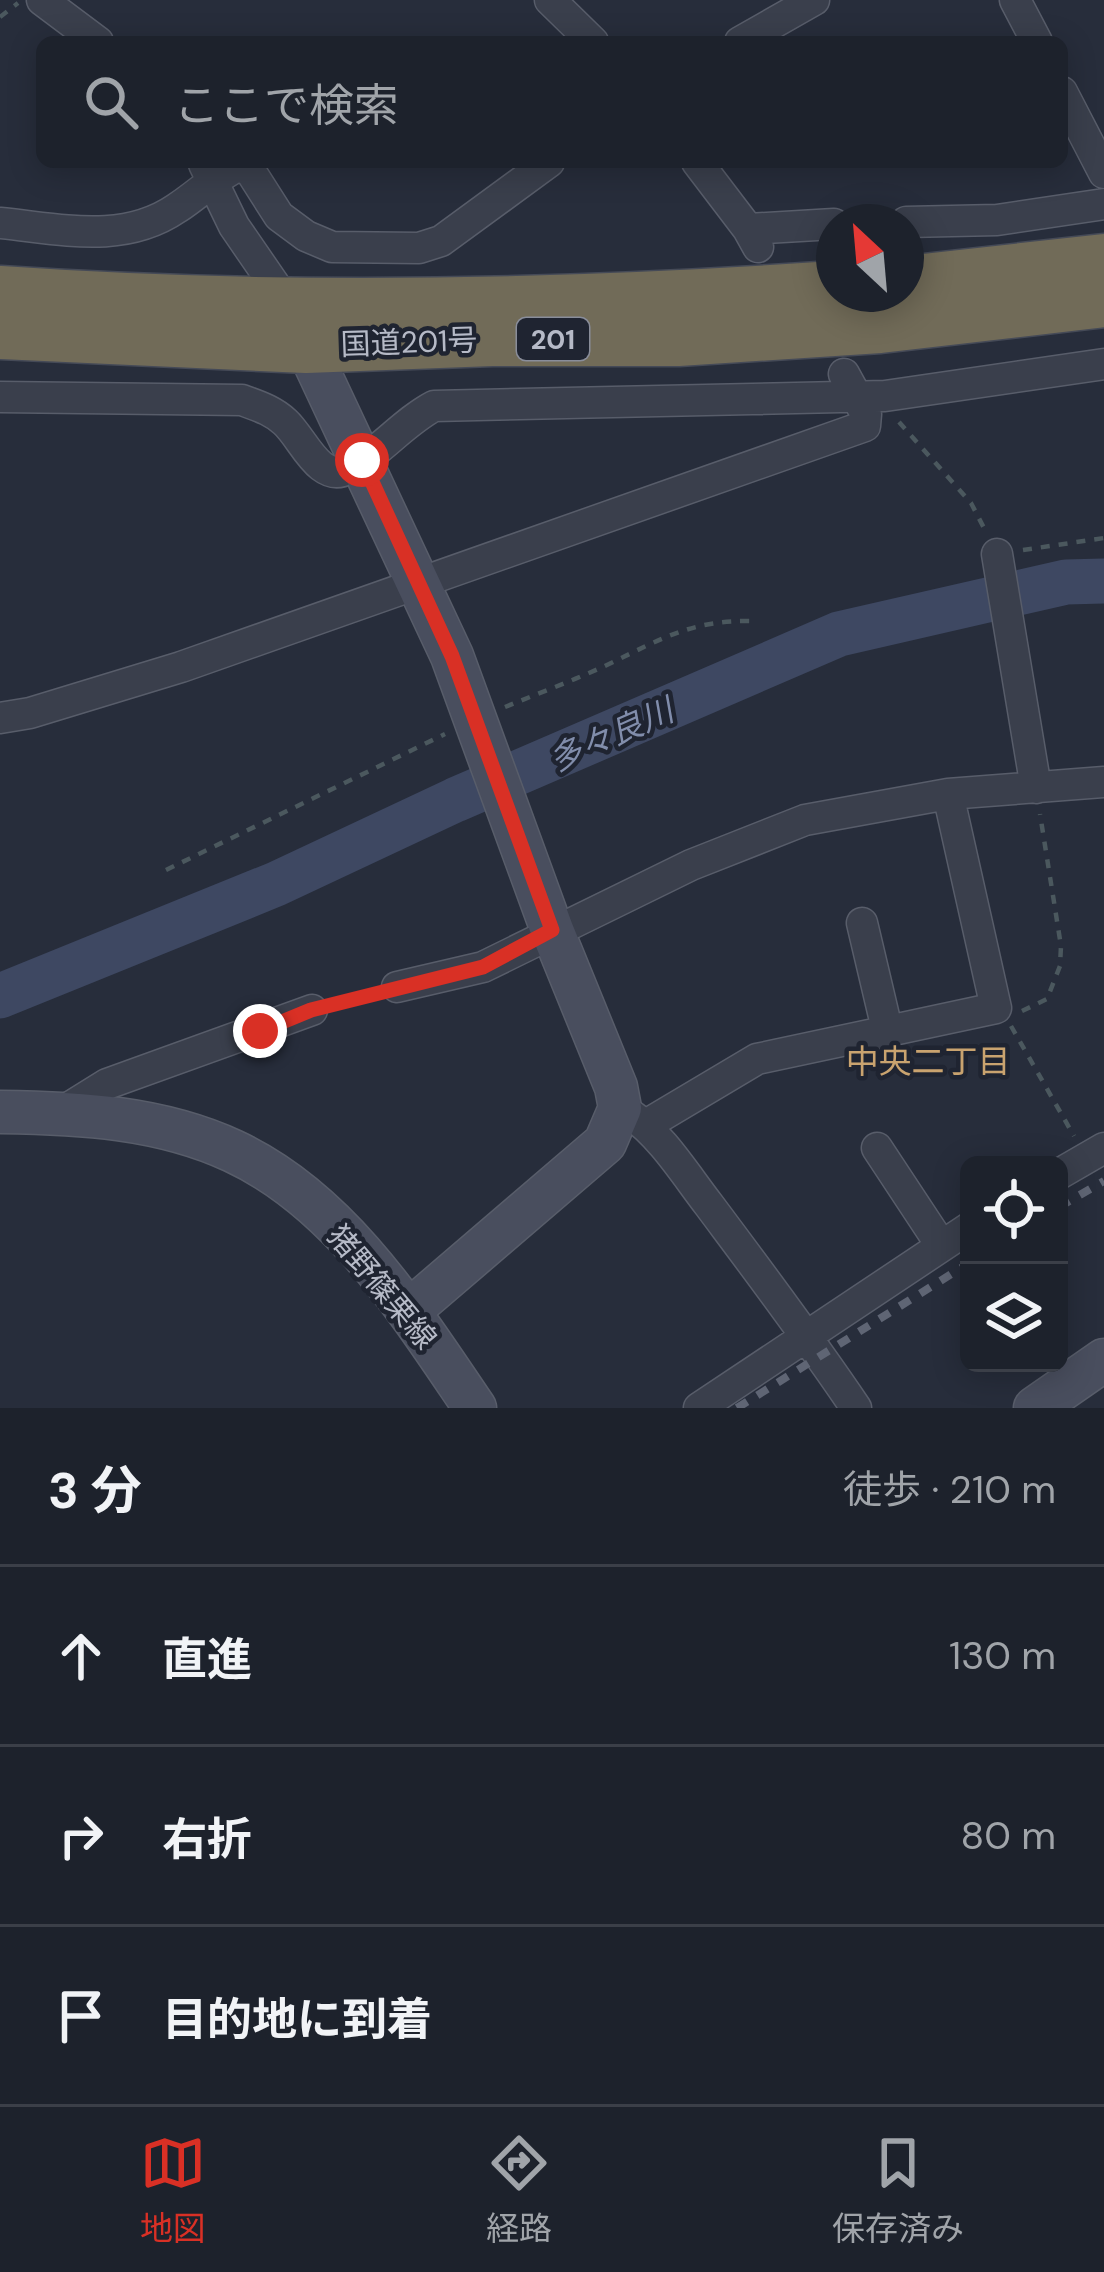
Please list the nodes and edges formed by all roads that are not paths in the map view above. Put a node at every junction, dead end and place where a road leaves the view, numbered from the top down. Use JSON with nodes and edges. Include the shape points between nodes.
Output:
{"nodes":[{"id":1,"x":42,"y":0,"type":"edge"},
{"id":2,"x":550,"y":0,"type":"edge"},
{"id":3,"x":814,"y":0,"type":"edge"},
{"id":4,"x":1015,"y":0,"type":"edge"},
{"id":5,"x":90,"y":36,"type":"edge"},
{"id":6,"x":586,"y":36,"type":"edge"},
{"id":7,"x":751,"y":36,"type":"edge"},
{"id":8,"x":1033,"y":36,"type":"edge"},
{"id":9,"x":1068,"y":104,"type":"edge"},
{"id":10,"x":245,"y":168,"type":"edge"},
{"id":11,"x":541,"y":168,"type":"edge"},
{"id":12,"x":701,"y":168,"type":"edge"},
{"id":13,"x":206,"y":171,"type":"edge"},
{"id":14,"x":1104,"y":173,"type":"edge"},
{"id":15,"x":1104,"y":204,"type":"edge"},
{"id":16,"x":924,"y":222,"type":"edge"},
{"id":17,"x":0,"y":224,"type":"edge"},
{"id":18,"x":816,"y":227,"type":"edge"},
{"id":19,"x":1104,"y":261,"type":"edge"},
{"id":20,"x":924,"y":281,"type":"edge"},
{"id":21,"x":816,"y":289,"type":"edge"},
{"id":22,"x":0,"y":293,"type":"edge"},
{"id":23,"x":1104,"y":300,"type":"edge"},
{"id":24,"x":296,"y":324,"type":"junction"},
{"id":25,"x":0,"y":332,"type":"edge"},
{"id":26,"x":1104,"y":364,"type":"edge"},
{"id":27,"x":863,"y":389,"type":"junction"},
{"id":28,"x":0,"y":398,"type":"edge"},
{"id":29,"x":362,"y":460,"type":"junction"},
{"id":30,"x":997,"y":554,"type":"road end"},
{"id":31,"x":418,"y":583,"type":"junction"},
{"id":32,"x":0,"y":718,"type":"edge"},
{"id":33,"x":1104,"y":782,"type":"edge"},
{"id":34,"x":1036,"y":788,"type":"junction"},
{"id":35,"x":948,"y":794,"type":"junction"},
{"id":36,"x":862,"y":923,"type":"dead end"},
{"id":37,"x":552,"y":930,"type":"junction"},
{"id":38,"x":397,"y":987,"type":"road end"},
{"id":39,"x":311,"y":1010,"type":"road end"},
{"id":40,"x":887,"y":1028,"type":"junction"},
{"id":41,"x":0,"y":1112,"type":"edge"},
{"id":42,"x":62,"y":1112,"type":"junction"},
{"id":43,"x":633,"y":1116,"type":"junction"},
{"id":44,"x":877,"y":1148,"type":"dead end"},
{"id":45,"x":1096,"y":1153,"type":"edge"},
{"id":46,"x":1068,"y":1169,"type":"edge"},
{"id":47,"x":960,"y":1233,"type":"edge"},
{"id":48,"x":941,"y":1245,"type":"junction"},
{"id":49,"x":409,"y":1311,"type":"junction"},
{"id":50,"x":806,"y":1333,"type":"junction"},
{"id":51,"x":1104,"y":1360,"type":"edge"},
{"id":52,"x":475,"y":1408,"type":"edge"},
{"id":53,"x":699,"y":1408,"type":"edge"},
{"id":54,"x":856,"y":1408,"type":"edge"},
{"id":55,"x":1035,"y":1408,"type":"edge"}],
"edges":[{"from":1,"to":5,"type":"street"},
{"from":2,"to":6,"type":"street"},
{"from":3,"to":7,"type":"street"},
{"from":4,"to":8,"type":"street"},
{"from":9,"to":14,"type":"street"},
{"from":10,"to":11,"type":"street","via":[[279,216],[306,236],[332,247],[419,248],[441,241]]},
{"from":12,"to":18,"type":"street","via":[[753,238]]},
{"from":13,"to":17,"type":"street","via":[[178,208],[111,234]]},
{"from":13,"to":24,"type":"street"},
{"from":15,"to":16,"type":"street"},
{"from":19,"to":20,"type":"highway"},
{"from":21,"to":24,"type":"highway","name":"国道201号","number":"201","via":[[488,303]]},
{"from":22,"to":24,"type":"highway","name":"国道201号","number":"201"},
{"from":23,"to":24,"type":"highway","name":"国道201号","number":"201","via":[[678,339],[492,339]]},
{"from":24,"to":25,"type":"highway","name":"国道201号","number":"201"},
{"from":24,"to":29,"type":"street"},
{"from":26,"to":27,"type":"street"},
{"from":27,"to":29,"type":"street","via":[[434,406]]},
{"from":27,"to":31,"type":"street","via":[[865,426]]},
{"from":28,"to":29,"type":"street","via":[[242,400],[287,424],[332,473]]},
{"from":29,"to":31,"type":"street"},
{"from":30,"to":34,"type":"street"},
{"from":31,"to":32,"type":"street","via":[[181,668]]},
{"from":31,"to":37,"type":"street","via":[[480,726]]},
{"from":33,"to":34,"type":"street"},
{"from":34,"to":35,"type":"street"},
{"from":35,"to":37,"type":"street","via":[[805,820]]},
{"from":35,"to":40,"type":"street","via":[[1001,1013]]},
{"from":36,"to":40,"type":"street"},
{"from":37,"to":38,"type":"street","via":[[483,967]]},
{"from":37,"to":43,"type":"street"},
{"from":39,"to":42,"type":"street","via":[[106,1084]]},
{"from":40,"to":43,"type":"street","via":[[757,1059]]},
{"from":41,"to":42,"type":"street","name":"猪野篠栗線"},
{"from":42,"to":49,"type":"street","name":"猪野篠栗線","via":[[149,1124],[236,1152],[308,1202]]},
{"from":43,"to":49,"type":"street"},
{"from":43,"to":50,"type":"street"},
{"from":44,"to":48,"type":"street"},
{"from":45,"to":46,"type":"street"},
{"from":47,"to":48,"type":"street"},
{"from":48,"to":50,"type":"street"},
{"from":49,"to":52,"type":"street","name":"猪野篠栗線"},
{"from":50,"to":53,"type":"street"},
{"from":50,"to":54,"type":"street"},
{"from":51,"to":55,"type":"street"}]}
